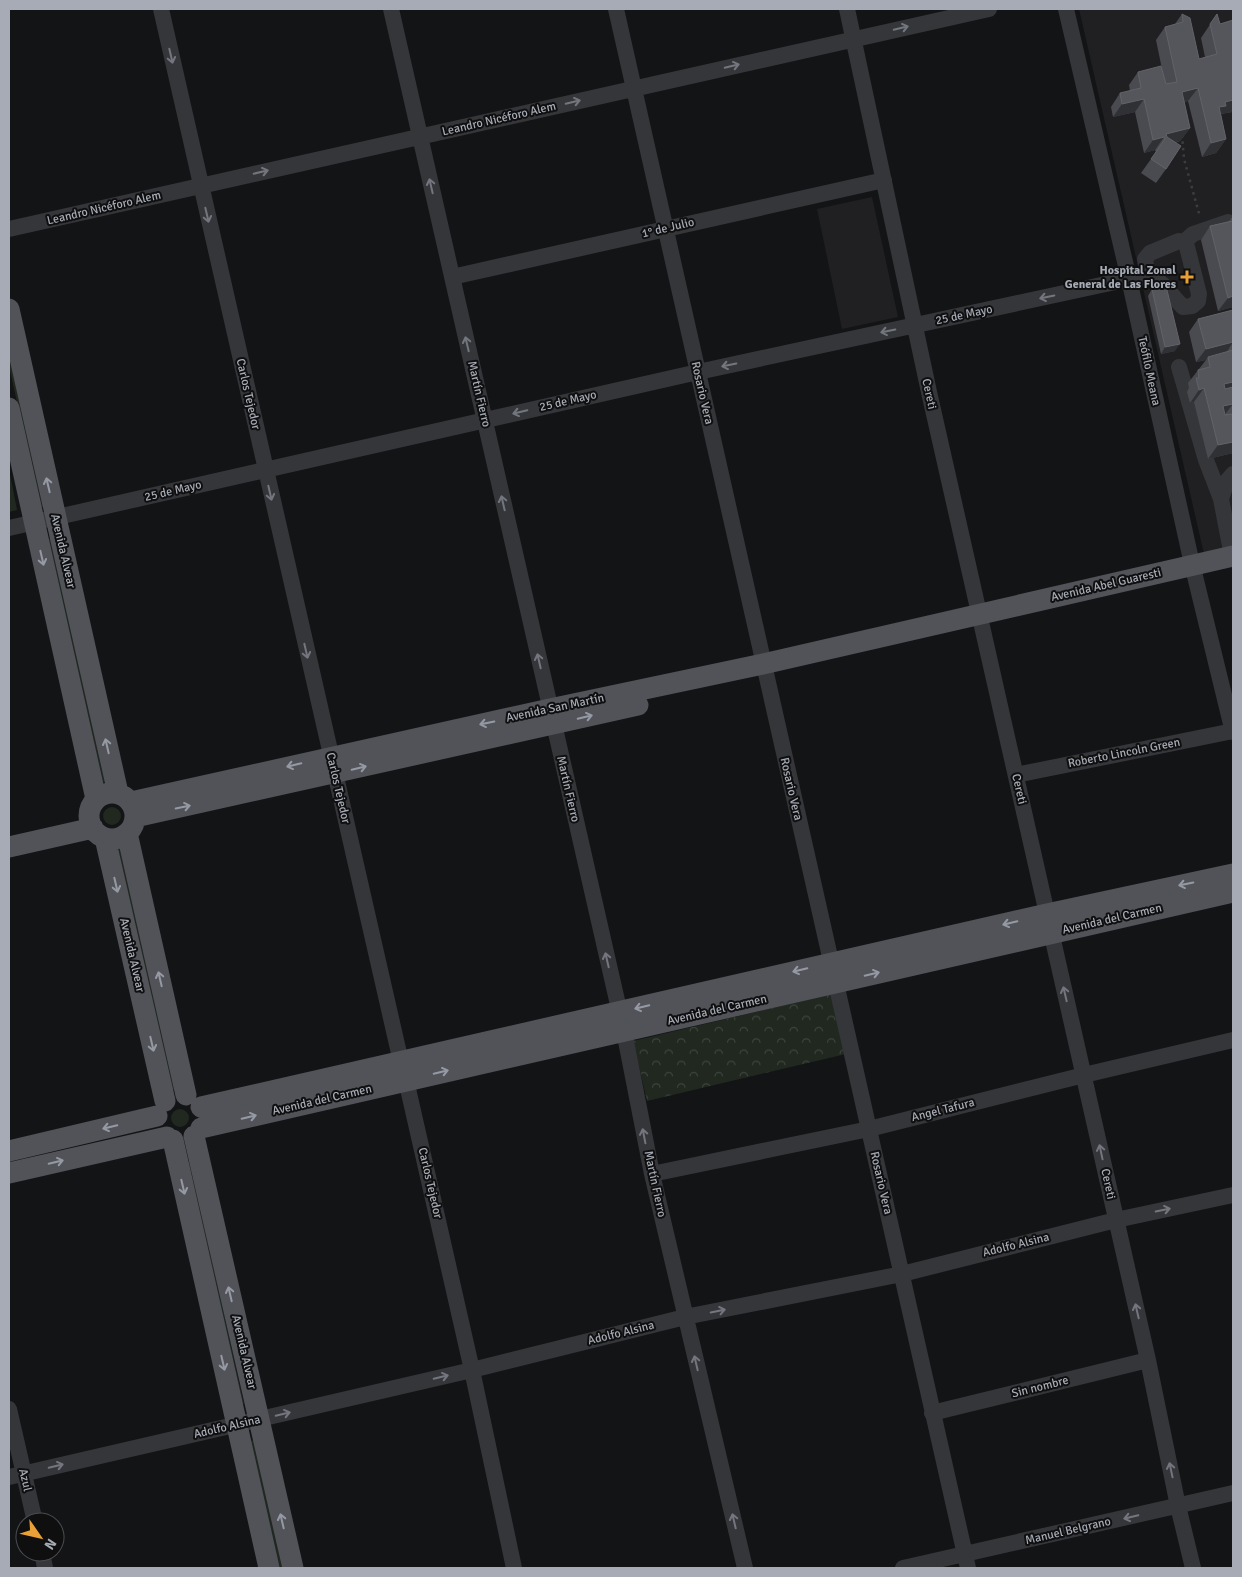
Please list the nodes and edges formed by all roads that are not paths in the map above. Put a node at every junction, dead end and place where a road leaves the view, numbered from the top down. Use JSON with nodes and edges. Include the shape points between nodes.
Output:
{"nodes":[{"id":1,"x":161,"y":9,"type":"edge"},
{"id":2,"x":391,"y":9,"type":"edge"},
{"id":3,"x":616,"y":9,"type":"edge"},
{"id":4,"x":847,"y":9,"type":"edge"},
{"id":5,"x":989,"y":9,"type":"edge"},
{"id":6,"x":1066,"y":9,"type":"edge"},
{"id":7,"x":854,"y":39,"type":"junction"},
{"id":8,"x":634,"y":88,"type":"junction"},
{"id":9,"x":420,"y":136,"type":"junction"},
{"id":10,"x":884,"y":180,"type":"junction"},
{"id":11,"x":201,"y":186,"type":"junction"},
{"id":12,"x":1228,"y":222,"type":"edge"},
{"id":13,"x":665,"y":228,"type":"junction"},
{"id":14,"x":9,"y":229,"type":"edge"},
{"id":15,"x":1184,"y":242,"type":"junction"},
{"id":16,"x":452,"y":277,"type":"junction"},
{"id":17,"x":1148,"y":277,"type":"junction"},
{"id":18,"x":1129,"y":279,"type":"junction"},
{"id":19,"x":9,"y":309,"type":"edge"},
{"id":20,"x":915,"y":326,"type":"junction"},
{"id":21,"x":1179,"y":366,"type":"dead end"},
{"id":22,"x":698,"y":372,"type":"junction"},
{"id":23,"x":9,"y":408,"type":"edge"},
{"id":24,"x":485,"y":420,"type":"junction"},
{"id":25,"x":265,"y":470,"type":"junction"},
{"id":26,"x":1233,"y":474,"type":"edge"},
{"id":27,"x":1221,"y":499,"type":"junction"},
{"id":28,"x":56,"y":518,"type":"junction"},
{"id":29,"x":34,"y":522,"type":"junction"},
{"id":30,"x":9,"y":528,"type":"edge"},
{"id":31,"x":1233,"y":561,"type":"edge"},
{"id":32,"x":1194,"y":571,"type":"junction"},
{"id":33,"x":980,"y":621,"type":"junction"},
{"id":34,"x":764,"y":670,"type":"junction"},
{"id":35,"x":552,"y":716,"type":"junction"},
{"id":36,"x":1233,"y":732,"type":"edge"},
{"id":37,"x":332,"y":765,"type":"junction"},
{"id":38,"x":1016,"y":775,"type":"junction"},
{"id":39,"x":128,"y":811,"type":"junction"},
{"id":40,"x":96,"y":820,"type":"junction"},
{"id":41,"x":9,"y":833,"type":"edge"},
{"id":42,"x":9,"y":847,"type":"edge"},
{"id":43,"x":1233,"y":874,"type":"edge"},
{"id":44,"x":1233,"y":892,"type":"edge"},
{"id":45,"x":1049,"y":924,"type":"junction"},
{"id":46,"x":833,"y":973,"type":"junction"},
{"id":47,"x":621,"y":1022,"type":"junction"},
{"id":48,"x":1233,"y":1040,"type":"edge"},
{"id":49,"x":403,"y":1071,"type":"junction"},
{"id":50,"x":1084,"y":1075,"type":"junction"},
{"id":51,"x":193,"y":1101,"type":"junction"},
{"id":52,"x":161,"y":1109,"type":"junction"},
{"id":53,"x":869,"y":1130,"type":"junction"},
{"id":54,"x":198,"y":1132,"type":"junction"},
{"id":55,"x":170,"y":1138,"type":"junction"},
{"id":56,"x":9,"y":1150,"type":"edge"},
{"id":57,"x":9,"y":1173,"type":"edge"},
{"id":58,"x":652,"y":1174,"type":"junction"},
{"id":59,"x":1233,"y":1194,"type":"edge"},
{"id":60,"x":1116,"y":1220,"type":"junction"},
{"id":61,"x":902,"y":1274,"type":"junction"},
{"id":62,"x":685,"y":1317,"type":"junction"},
{"id":63,"x":1148,"y":1360,"type":"junction"},
{"id":64,"x":472,"y":1370,"type":"junction"},
{"id":65,"x":9,"y":1410,"type":"edge"},
{"id":66,"x":932,"y":1413,"type":"junction"},
{"id":67,"x":259,"y":1420,"type":"junction"},
{"id":68,"x":237,"y":1425,"type":"junction"},
{"id":69,"x":16,"y":1475,"type":"edge"},
{"id":70,"x":1233,"y":1493,"type":"edge"},
{"id":71,"x":1178,"y":1506,"type":"junction"},
{"id":72,"x":31,"y":1512,"type":"edge"},
{"id":73,"x":966,"y":1561,"type":"edge"},
{"id":74,"x":269,"y":1568,"type":"edge"},
{"id":75,"x":293,"y":1568,"type":"edge"},
{"id":76,"x":514,"y":1568,"type":"edge"},
{"id":77,"x":745,"y":1568,"type":"edge"},
{"id":78,"x":903,"y":1568,"type":"edge"},
{"id":79,"x":1193,"y":1568,"type":"edge"}],
"edges":[{"from":1,"to":11,"type":"street","name":"Carlos Tejedor","one_way":true},
{"from":2,"to":9,"type":"street","name":"Martín Fierro"},
{"from":3,"to":8,"type":"street","name":"Rosario Vera"},
{"from":4,"to":7,"type":"street","name":"Cereti"},
{"from":7,"to":5,"type":"street","name":"Leandro Nicéforo Alem","one_way":true},
{"from":6,"to":18,"type":"street","name":"Teófilo Meana"},
{"from":8,"to":7,"type":"street","name":"Leandro Nicéforo Alem","one_way":true},
{"from":7,"to":10,"type":"street","name":"Cereti"},
{"from":9,"to":8,"type":"street","name":"Leandro Nicéforo Alem","one_way":true},
{"from":8,"to":13,"type":"street","name":"Rosario Vera"},
{"from":11,"to":9,"type":"street","name":"Leandro Nicéforo Alem","one_way":true},
{"from":16,"to":9,"type":"street","name":"Martín Fierro","one_way":true},
{"from":10,"to":13,"type":"street","name":"1° de Julio"},
{"from":10,"to":20,"type":"street","name":"Cereti"},
{"from":11,"to":14,"type":"street","name":"Leandro Nicéforo Alem"},
{"from":11,"to":25,"type":"street","name":"Carlos Tejedor","one_way":true},
{"from":12,"to":15,"type":"street","via":[[1193,234]]},
{"from":13,"to":16,"type":"street","name":"1° de Julio"},
{"from":13,"to":22,"type":"street","name":"Rosario Vera"},
{"from":15,"to":17,"type":"street","via":[[1150,253],[1145,259]]},
{"from":15,"to":17,"type":"street","via":[[1199,294],[1198,301],[1183,307],[1169,288]]},
{"from":24,"to":16,"type":"street","name":"Martín Fierro","one_way":true},
{"from":17,"to":18,"type":"street","name":"25 de Mayo"},
{"from":18,"to":20,"type":"street","name":"25 de Mayo","one_way":true},
{"from":18,"to":32,"type":"street","name":"Teófilo Meana"},
{"from":28,"to":19,"type":"main road","name":"Avenida Alvear","one_way":true},
{"from":20,"to":22,"type":"street","name":"25 de Mayo","one_way":true},
{"from":20,"to":33,"type":"street","name":"Cereti"},
{"from":21,"to":27,"type":"street","via":[[1206,460]]},
{"from":22,"to":24,"type":"street","name":"25 de Mayo","one_way":true},
{"from":22,"to":34,"type":"street","name":"Rosario Vera"},
{"from":23,"to":29,"type":"main road","name":"Avenida Alvear"},
{"from":24,"to":25,"type":"street","name":"25 de Mayo"},
{"from":35,"to":24,"type":"street","name":"Martín Fierro","one_way":true},
{"from":25,"to":28,"type":"street","name":"25 de Mayo"},
{"from":25,"to":37,"type":"street","name":"Carlos Tejedor","one_way":true},
{"from":26,"to":27,"type":"street"},
{"from":27,"to":31,"type":"street"},
{"from":28,"to":29,"type":"street","name":"25 de Mayo"},
{"from":39,"to":28,"type":"main road","name":"Avenida Alvear","one_way":true},
{"from":29,"to":30,"type":"street","name":"25 de Mayo"},
{"from":29,"to":40,"type":"main road","name":"Avenida Alvear","one_way":true},
{"from":31,"to":32,"type":"main road","name":"Avenida Abel Guaresti"},
{"from":32,"to":33,"type":"main road","name":"Avenida Abel Guaresti"},
{"from":32,"to":36,"type":"street","name":"Teófilo Meana"},
{"from":33,"to":34,"type":"main road","name":"Avenida San Martín"},
{"from":33,"to":38,"type":"street","name":"Cereti"},
{"from":34,"to":35,"type":"main road","name":"Avenida San Martín"},
{"from":34,"to":46,"type":"street","name":"Rosario Vera"},
{"from":35,"to":37,"type":"main road","name":"Avenida San Martín"},
{"from":47,"to":35,"type":"street","name":"Martín Fierro","one_way":true},
{"from":36,"to":38,"type":"street","name":"Roberto Lincoln Green"},
{"from":37,"to":39,"type":"main road","name":"Avenida San Martín"},
{"from":37,"to":49,"type":"street","name":"Carlos Tejedor"},
{"from":38,"to":45,"type":"street","name":"Cereti"},
{"from":39,"to":40,"type":"main road","via":[[103,795]]},
{"from":39,"to":40,"type":"main road","via":[[113,839]]},
{"from":51,"to":39,"type":"main road","name":"Avenida Alvear","one_way":true},
{"from":40,"to":41,"type":"main road"},
{"from":40,"to":42,"type":"main road"},
{"from":40,"to":52,"type":"main road","name":"Avenida Alvear","one_way":true},
{"from":43,"to":45,"type":"main road","name":"Avenida del Carmen","one_way":true},
{"from":44,"to":45,"type":"main road","name":"Avenida del Carmen"},
{"from":45,"to":46,"type":"main road","name":"Avenida del Carmen"},
{"from":50,"to":45,"type":"street","name":"Cereti","one_way":true},
{"from":46,"to":47,"type":"main road","name":"Avenida del Carmen"},
{"from":46,"to":53,"type":"street","name":"Rosario Vera"},
{"from":47,"to":49,"type":"main road","name":"Avenida del Carmen"},
{"from":58,"to":47,"type":"street","name":"Martín Fierro","one_way":true},
{"from":48,"to":50,"type":"street","name":"Angel Tafura"},
{"from":49,"to":51,"type":"main road","name":"Avenida del Carmen"},
{"from":54,"to":49,"type":"main road","name":"Avenida del Carmen","one_way":true},
{"from":49,"to":64,"type":"street","name":"Carlos Tejedor"},
{"from":50,"to":53,"type":"street","name":"Angel Tafura"},
{"from":60,"to":50,"type":"street","name":"Cereti","one_way":true},
{"from":51,"to":52,"type":"main road","via":[[171,1097]]},
{"from":51,"to":54,"type":"main road","via":[[203,1121]]},
{"from":52,"to":55,"type":"main road","via":[[158,1124]]},
{"from":52,"to":56,"type":"main road","one_way":true},
{"from":53,"to":58,"type":"street","name":"Angel Tafura"},
{"from":53,"to":61,"type":"street","name":"Rosario Vera"},
{"from":54,"to":55,"type":"main road","via":[[180,1141]]},
{"from":67,"to":54,"type":"main road","name":"Avenida Alvear","one_way":true},
{"from":57,"to":55,"type":"main road","one_way":true},
{"from":55,"to":68,"type":"main road","name":"Avenida Alvear","one_way":true},
{"from":58,"to":62,"type":"street","name":"Martín Fierro"},
{"from":60,"to":59,"type":"street","name":"Adolfo Alsina","one_way":true},
{"from":60,"to":61,"type":"street","name":"Adolfo Alsina"},
{"from":63,"to":60,"type":"street","name":"Cereti","one_way":true},
{"from":62,"to":61,"type":"street","name":"Adolfo Alsina","one_way":true},
{"from":61,"to":66,"type":"street","name":"Rosario Vera"},
{"from":62,"to":64,"type":"street","name":"Adolfo Alsina"},
{"from":77,"to":62,"type":"street","name":"Martín Fierro","one_way":true},
{"from":63,"to":66,"type":"street","name":"Sin nombre"},
{"from":71,"to":63,"type":"street","name":"Cereti","one_way":true},
{"from":67,"to":64,"type":"street","name":"Adolfo Alsina","one_way":true},
{"from":64,"to":76,"type":"street","name":"Carlos Tejedor"},
{"from":65,"to":69,"type":"street","name":"Azul"},
{"from":66,"to":73,"type":"street","name":"Rosario Vera"},
{"from":67,"to":68,"type":"street","name":"Adolfo Alsina"},
{"from":75,"to":67,"type":"main road","name":"Avenida Alvear","one_way":true},
{"from":69,"to":68,"type":"street","name":"Adolfo Alsina","one_way":true},
{"from":68,"to":74,"type":"main road","name":"Avenida Alvear"},
{"from":69,"to":72,"type":"street","name":"Azul"},
{"from":70,"to":71,"type":"street","name":"Manuel Belgrano"},
{"from":71,"to":73,"type":"street","name":"Manuel Belgrano","one_way":true},
{"from":71,"to":79,"type":"street","name":"Cereti"},
{"from":73,"to":78,"type":"street","name":"Manuel Belgrano"}]}
